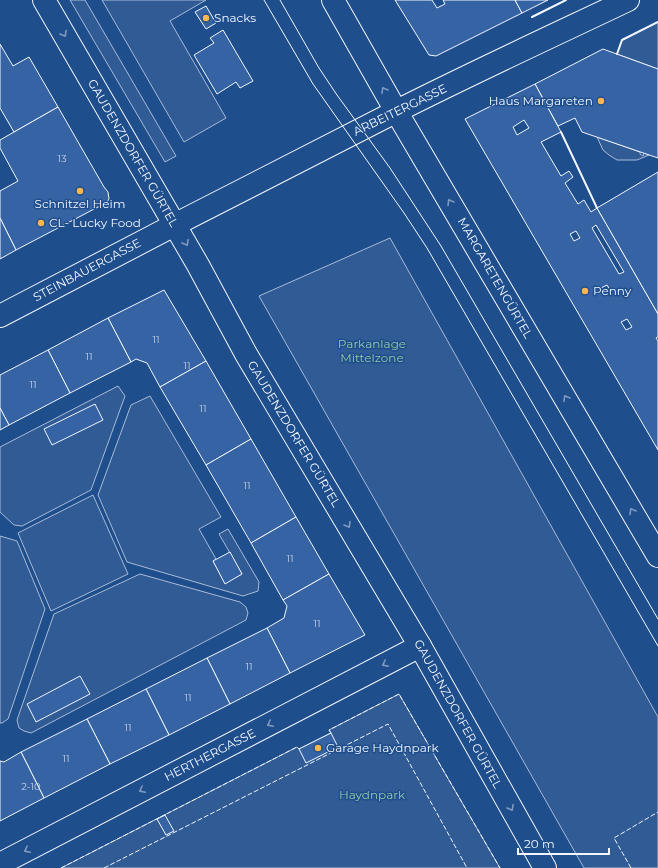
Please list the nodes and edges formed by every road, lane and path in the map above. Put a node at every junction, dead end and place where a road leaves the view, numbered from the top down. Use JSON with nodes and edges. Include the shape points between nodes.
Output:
{"nodes":[{"id":1,"x":44,"y":0,"type":"edge"},
{"id":2,"x":333,"y":0,"type":"edge"},
{"id":3,"x":628,"y":0,"type":"edge"},
{"id":4,"x":396,"y":111,"type":"junction"},
{"id":5,"x":174,"y":224,"type":"junction"},
{"id":6,"x":0,"y":316,"type":"edge"},
{"id":7,"x":652,"y":532,"type":"edge"},
{"id":8,"x":658,"y":556,"type":"edge"},
{"id":9,"x":420,"y":646,"type":"junction"},
{"id":10,"x":0,"y":864,"type":"edge"},
{"id":11,"x":545,"y":868,"type":"edge"}],
"edges":[{"from":1,"to":5,"type":"main road","name":"GAUDENZDORFER GÜRTEL","one_way":true},
{"from":4,"to":2,"type":"main road","name":"MARGARETENGÜRTEL","one_way":true},
{"from":3,"to":4,"type":"main road","name":"ARBEITERGASSE"},
{"from":4,"to":5,"type":"main road","name":"ARBEITERGASSE"},
{"from":7,"to":4,"type":"main road","name":"MARGARETENGÜRTEL","one_way":true},
{"from":5,"to":6,"type":"main road","name":"STEINBAUERGASSE"},
{"from":5,"to":9,"type":"main road","name":"GAUDENZDORFER GÜRTEL","one_way":true,"via":[[246,354]]},
{"from":7,"to":8,"type":"main road","name":"MARGARETENGÜRTEL"},
{"from":9,"to":10,"type":"main road","name":"HERTHERGASSE","one_way":true},
{"from":9,"to":11,"type":"main road","name":"GAUDENZDORFER GÜRTEL","one_way":true}]}
